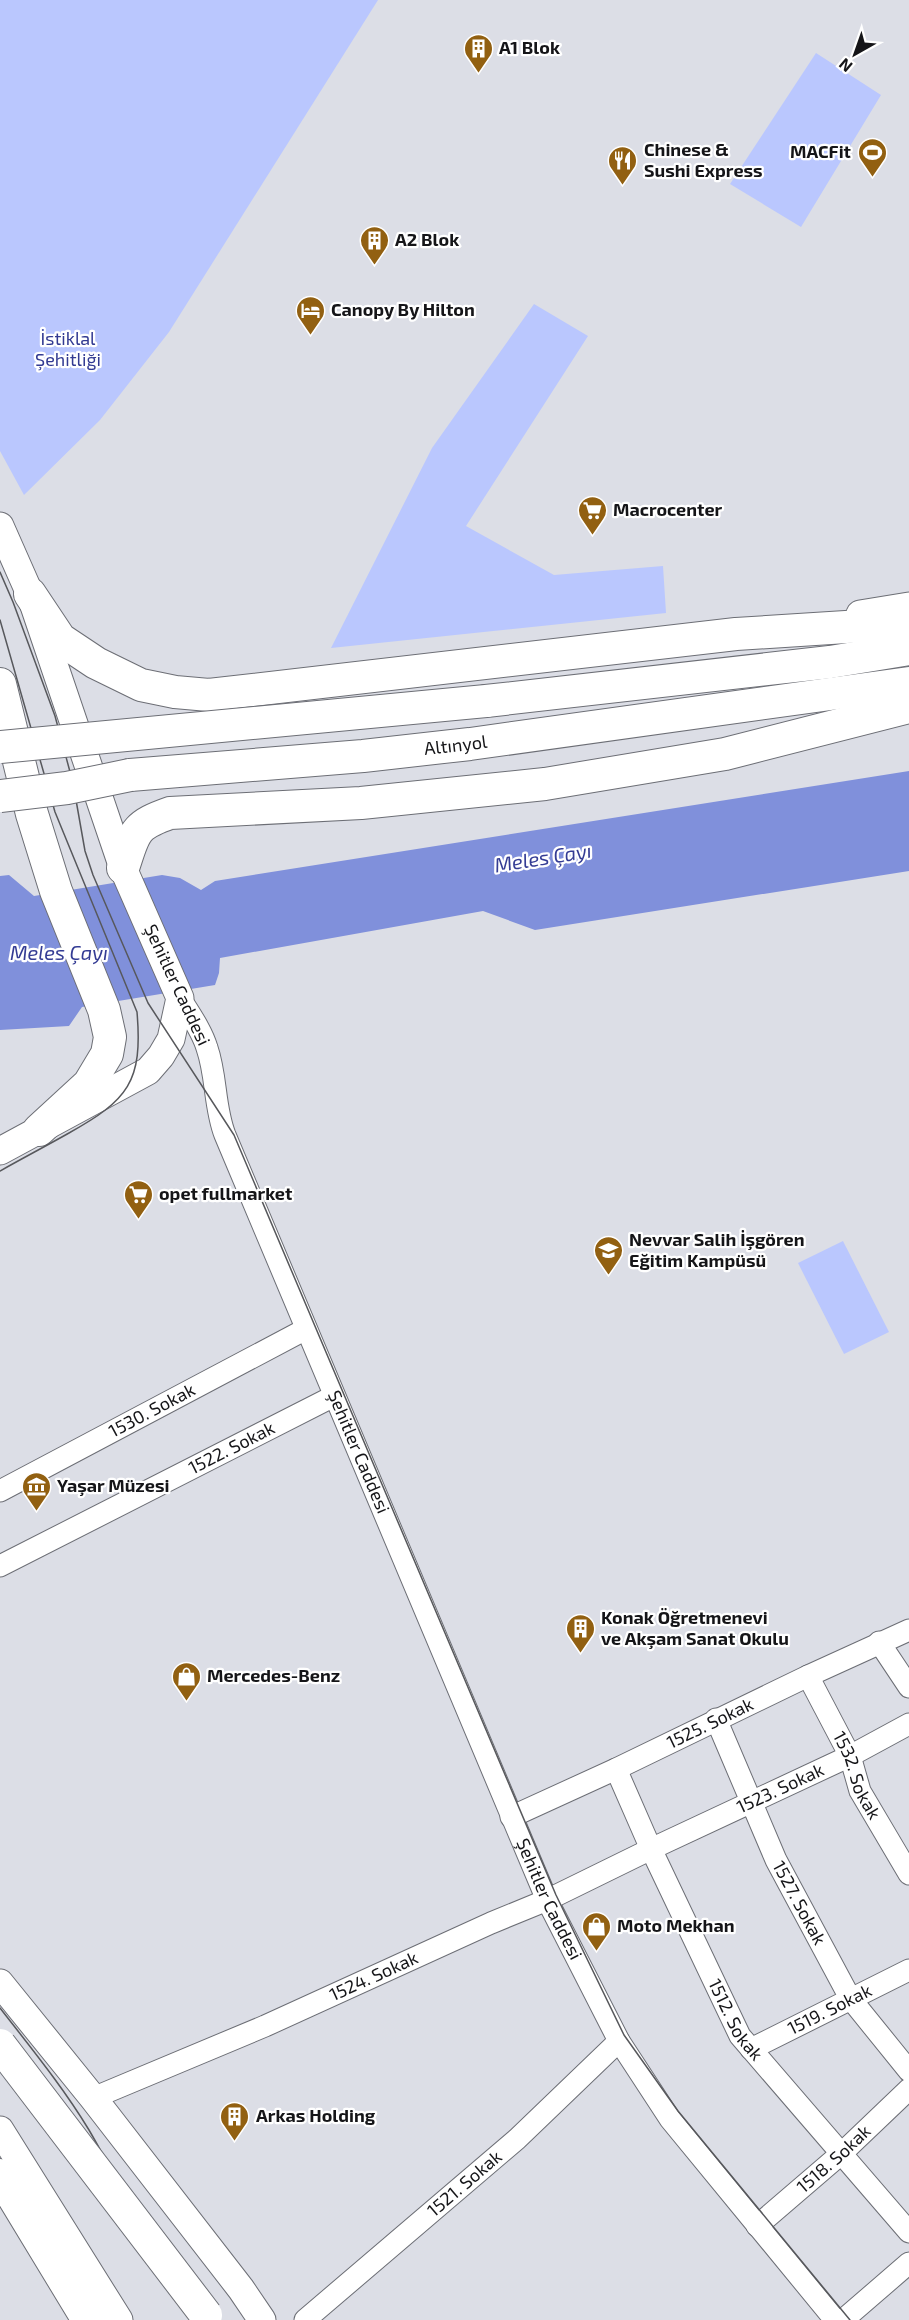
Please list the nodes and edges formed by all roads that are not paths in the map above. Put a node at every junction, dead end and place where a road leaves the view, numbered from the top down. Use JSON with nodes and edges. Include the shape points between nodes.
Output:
{"nodes":[{"id":1,"x":0,"y":526,"type":"edge"},
{"id":2,"x":30,"y":594,"type":"junction"},
{"id":3,"x":909,"y":606,"type":"edge"},
{"id":4,"x":909,"y":623,"type":"edge"},
{"id":5,"x":736,"y":634,"type":"junction"},
{"id":6,"x":909,"y":649,"type":"edge"},
{"id":7,"x":909,"y":683,"type":"edge"},
{"id":8,"x":0,"y":684,"type":"edge"},
{"id":9,"x":909,"y":707,"type":"edge"},
{"id":10,"x":0,"y":747,"type":"edge"},
{"id":11,"x":0,"y":774,"type":"edge"},
{"id":12,"x":130,"y":775,"type":"junction"},
{"id":13,"x":0,"y":796,"type":"edge"},
{"id":14,"x":123,"y":868,"type":"junction"},
{"id":15,"x":180,"y":998,"type":"junction"},
{"id":16,"x":39,"y":1130,"type":"junction"},
{"id":17,"x":0,"y":1151,"type":"edge"},
{"id":18,"x":306,"y":1329,"type":"junction"},
{"id":19,"x":334,"y":1396,"type":"junction"},
{"id":20,"x":0,"y":1491,"type":"edge"},
{"id":21,"x":0,"y":1566,"type":"edge"},
{"id":22,"x":909,"y":1630,"type":"edge"},
{"id":23,"x":879,"y":1642,"type":"junction"},
{"id":24,"x":808,"y":1676,"type":"junction"},
{"id":25,"x":909,"y":1687,"type":"edge"},
{"id":26,"x":716,"y":1719,"type":"junction"},
{"id":27,"x":909,"y":1724,"type":"edge"},
{"id":28,"x":850,"y":1756,"type":"junction"},
{"id":29,"x":616,"y":1769,"type":"junction"},
{"id":30,"x":753,"y":1802,"type":"junction"},
{"id":31,"x":511,"y":1817,"type":"junction"},
{"id":32,"x":651,"y":1849,"type":"junction"},
{"id":33,"x":909,"y":1874,"type":"edge"},
{"id":34,"x":547,"y":1900,"type":"junction"},
{"id":35,"x":909,"y":1970,"type":"edge"},
{"id":36,"x":0,"y":1983,"type":"edge"},
{"id":37,"x":850,"y":1998,"type":"junction"},
{"id":38,"x":619,"y":2041,"type":"junction"},
{"id":39,"x":0,"y":2045,"type":"edge"},
{"id":40,"x":751,"y":2049,"type":"junction"},
{"id":41,"x":909,"y":2071,"type":"edge"},
{"id":42,"x":909,"y":2089,"type":"edge"},
{"id":43,"x":93,"y":2098,"type":"junction"},
{"id":44,"x":0,"y":2130,"type":"edge"},
{"id":45,"x":842,"y":2152,"type":"junction"},
{"id":46,"x":0,"y":2175,"type":"edge"},
{"id":47,"x":756,"y":2226,"type":"junction"},
{"id":48,"x":909,"y":2232,"type":"edge"},
{"id":49,"x":909,"y":2263,"type":"edge"},
{"id":50,"x":88,"y":2320,"type":"edge"},
{"id":51,"x":119,"y":2320,"type":"edge"},
{"id":52,"x":209,"y":2320,"type":"edge"},
{"id":53,"x":262,"y":2320,"type":"edge"},
{"id":54,"x":305,"y":2320,"type":"edge"},
{"id":55,"x":835,"y":2320,"type":"edge"},
{"id":56,"x":843,"y":2320,"type":"edge"}],
"edges":[{"from":1,"to":2,"type":"main road","name":"Şehitler Caddesi"},
{"from":2,"to":5,"type":"highway","via":[[60,639],[96,663],[141,685],[209,695]]},
{"from":2,"to":14,"type":"main road","name":"Şehitler Caddesi"},
{"from":3,"to":5,"type":"main road"},
{"from":4,"to":5,"type":"highway"},
{"from":6,"to":10,"type":"highway","bridge":true,"via":[[830,662],[486,701]]},
{"from":7,"to":12,"type":"highway","name":"Altınyol","via":[[470,744]]},
{"from":8,"to":16,"type":"highway","via":[[56,891],[104,1010],[110,1037],[107,1054],[89,1084]]},
{"from":9,"to":14,"type":"highway","via":[[726,754],[545,784],[361,803],[171,813],[148,821],[134,834]]},
{"from":11,"to":12,"type":"highway","name":"Altınyol","bridge":true},
{"from":12,"to":13,"type":"highway","bridge":true},
{"from":14,"to":15,"type":"main road","name":"Şehitler Caddesi"},
{"from":15,"to":16,"type":"main road","via":[[171,1039],[148,1071]]},
{"from":15,"to":18,"type":"street","name":"Şehitler Caddesi","via":[[207,1047],[222,1127]]},
{"from":16,"to":17,"type":"main road"},
{"from":18,"to":19,"type":"street","name":"Şehitler Caddesi"},
{"from":18,"to":20,"type":"street","name":"1530. Sokak"},
{"from":19,"to":21,"type":"street","name":"1522. Sokak"},
{"from":19,"to":31,"type":"street","name":"Şehitler Caddesi"},
{"from":22,"to":23,"type":"street","name":"1525. Sokak"},
{"from":23,"to":24,"type":"street","name":"1525. Sokak"},
{"from":23,"to":25,"type":"street"},
{"from":24,"to":26,"type":"street","name":"1525. Sokak"},
{"from":24,"to":28,"type":"street","name":"1532. Sokak"},
{"from":26,"to":29,"type":"street","name":"1525. Sokak"},
{"from":26,"to":30,"type":"street","name":"1527. Sokak"},
{"from":27,"to":28,"type":"street","name":"1523. Sokak"},
{"from":28,"to":30,"type":"street","name":"1523. Sokak"},
{"from":28,"to":33,"type":"street","name":"1532. Sokak","via":[[860,1791]]},
{"from":29,"to":31,"type":"street","name":"1525. Sokak"},
{"from":29,"to":32,"type":"street","name":"1512. Sokak"},
{"from":30,"to":32,"type":"street","name":"1523. Sokak"},
{"from":30,"to":37,"type":"street","name":"1527. Sokak","via":[[776,1860]]},
{"from":31,"to":34,"type":"street","name":"Şehitler Caddesi"},
{"from":32,"to":34,"type":"street","name":"1524. Sokak"},
{"from":32,"to":40,"type":"street","name":"1512. Sokak","via":[[740,2036]]},
{"from":34,"to":38,"type":"street","name":"Şehitler Caddesi"},
{"from":34,"to":43,"type":"street","name":"1524. Sokak"},
{"from":35,"to":37,"type":"street","name":"1519. Sokak"},
{"from":36,"to":43,"type":"main road"},
{"from":37,"to":40,"type":"street","name":"1519. Sokak"},
{"from":37,"to":41,"type":"street","name":"1527. Sokak"},
{"from":38,"to":47,"type":"street","name":"Şehitler Caddesi","via":[[670,2119]]},
{"from":38,"to":54,"type":"street","name":"1521. Sokak","via":[[517,2139]]},
{"from":39,"to":52,"type":"highway","bridge":true},
{"from":40,"to":45,"type":"street","name":"1512. Sokak"},
{"from":42,"to":45,"type":"street","name":"1518. Sokak"},
{"from":43,"to":53,"type":"main road"},
{"from":44,"to":51,"type":"main road"},
{"from":45,"to":47,"type":"street","name":"1518. Sokak"},
{"from":45,"to":48,"type":"street","name":"1512. Sokak"},
{"from":46,"to":50,"type":"highway"},
{"from":47,"to":55,"type":"street","name":"Şehitler Caddesi"},
{"from":49,"to":56,"type":"street"}]}
